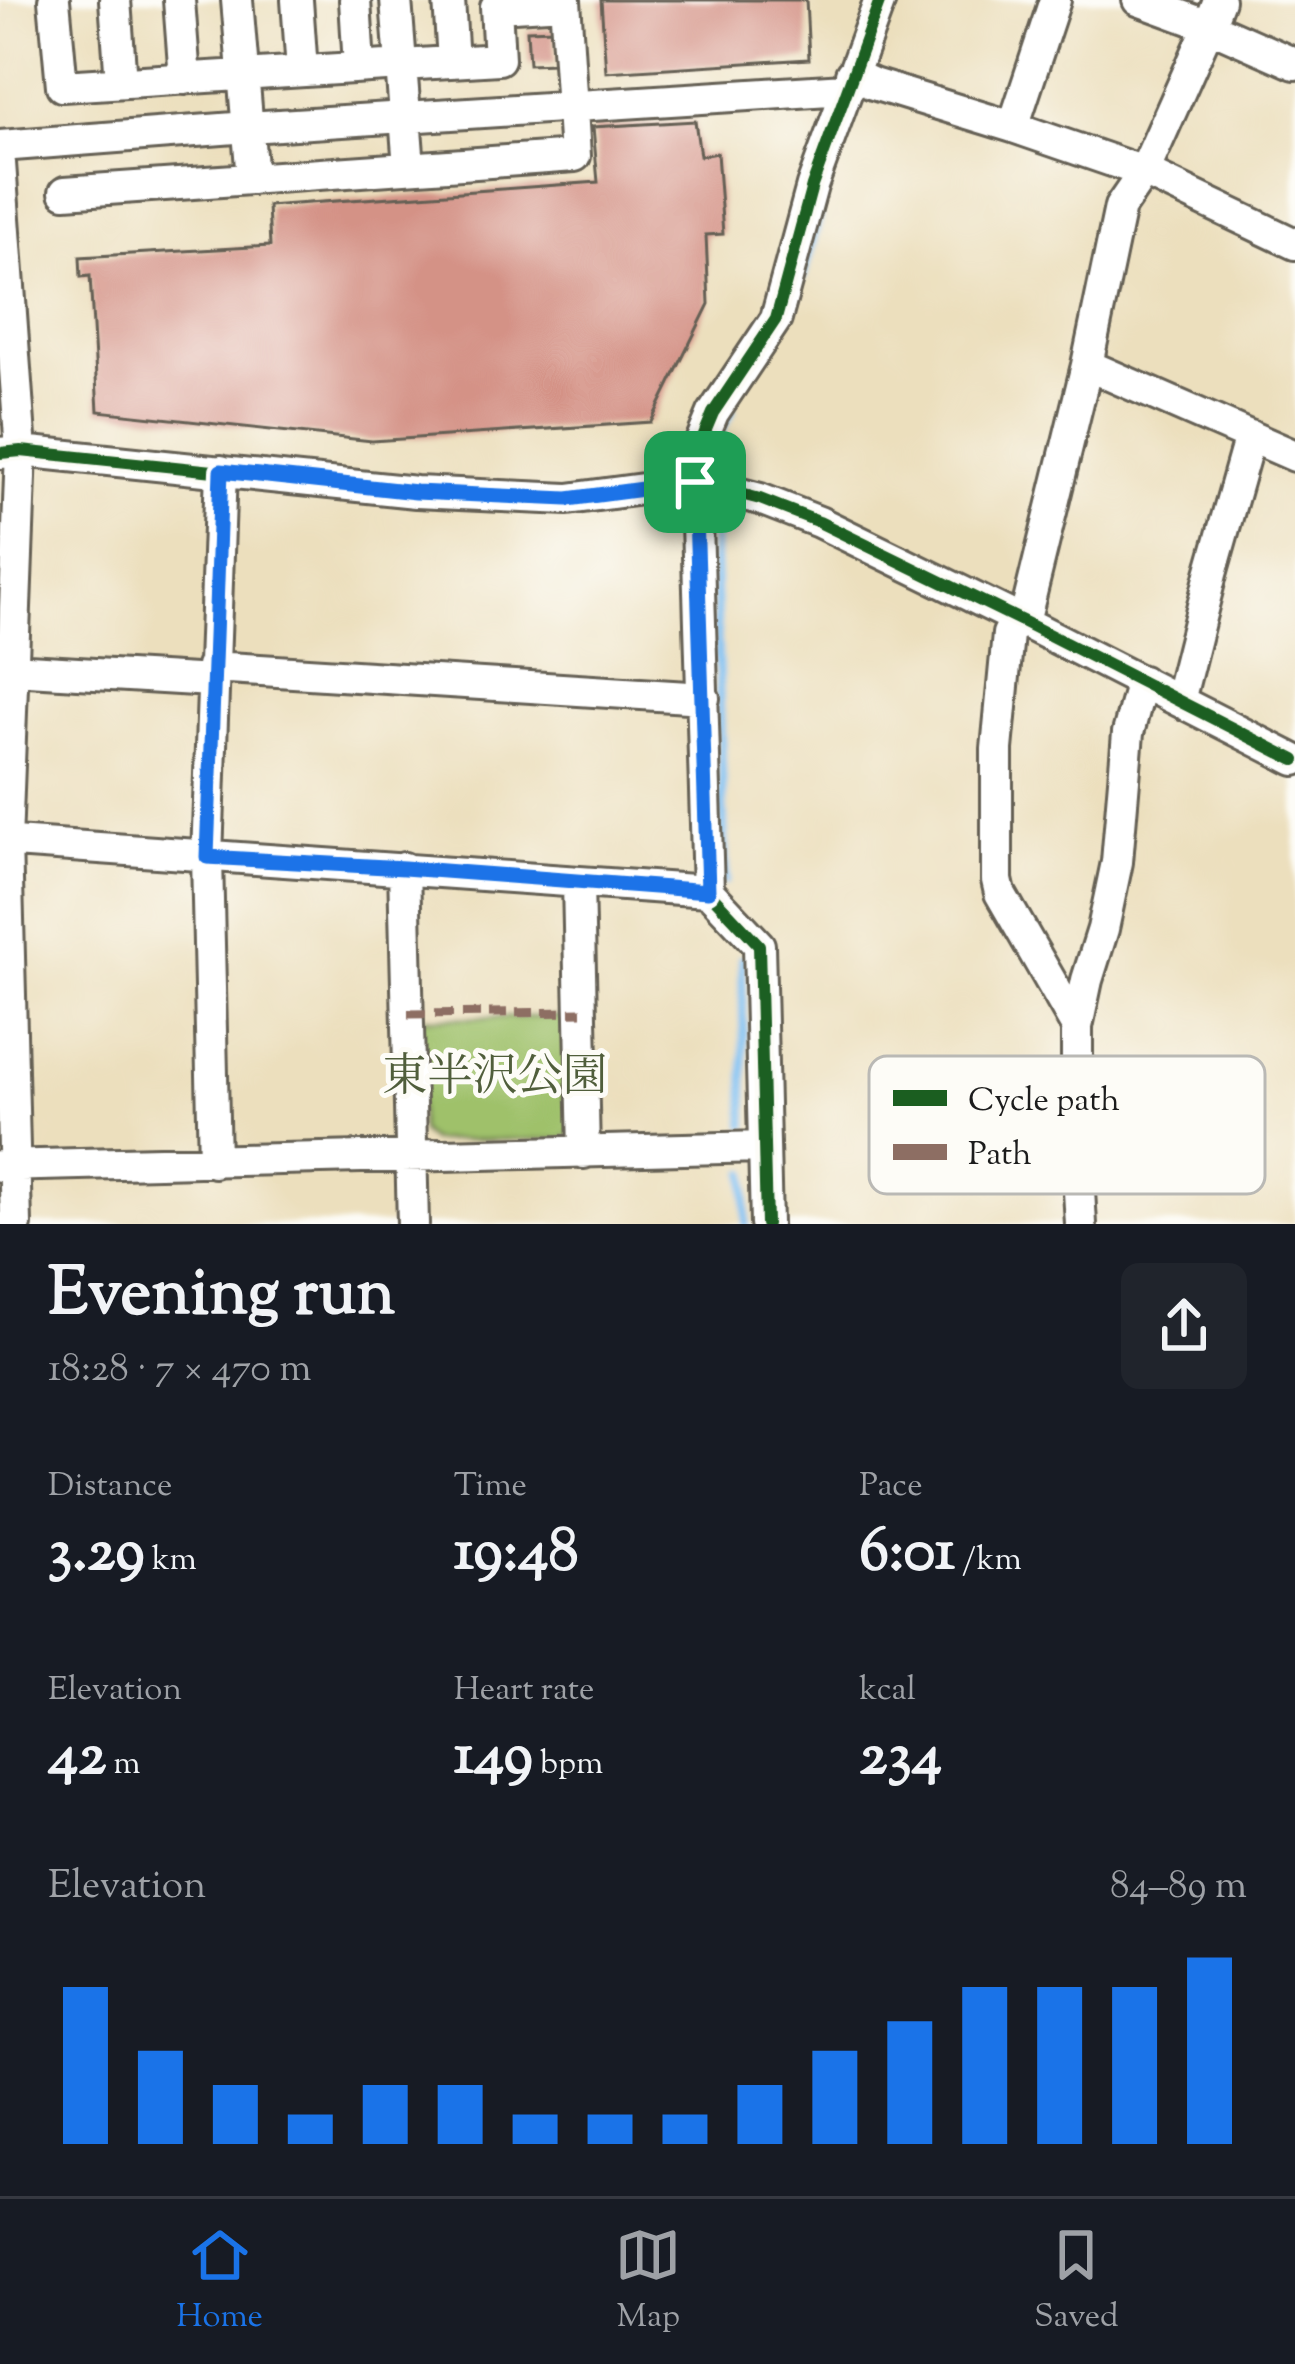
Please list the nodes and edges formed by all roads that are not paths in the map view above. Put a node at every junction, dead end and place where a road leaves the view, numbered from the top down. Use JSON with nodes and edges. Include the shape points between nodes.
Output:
{"nodes":[{"id":1,"x":54,"y":0,"type":"edge"},
{"id":2,"x":115,"y":0,"type":"edge"},
{"id":3,"x":179,"y":0,"type":"edge"},
{"id":4,"x":237,"y":0,"type":"edge"},
{"id":5,"x":297,"y":0,"type":"edge"},
{"id":6,"x":355,"y":0,"type":"edge"},
{"id":7,"x":396,"y":0,"type":"edge"},
{"id":8,"x":449,"y":0,"type":"edge"},
{"id":9,"x":880,"y":0,"type":"edge"},
{"id":10,"x":1055,"y":0,"type":"edge"},
{"id":11,"x":1138,"y":0,"type":"edge"},
{"id":12,"x":565,"y":2,"type":"edge"},
{"id":13,"x":509,"y":3,"type":"edge"},
{"id":14,"x":1214,"y":13,"type":"edge"},
{"id":15,"x":453,"y":61,"type":"junction"},
{"id":16,"x":401,"y":64,"type":"junction"},
{"id":17,"x":1295,"y":64,"type":"edge"},
{"id":18,"x":359,"y":67,"type":"junction"},
{"id":19,"x":302,"y":71,"type":"junction"},
{"id":20,"x":243,"y":75,"type":"junction"},
{"id":21,"x":185,"y":79,"type":"junction"},
{"id":22,"x":855,"y":81,"type":"junction"},
{"id":23,"x":121,"y":82,"type":"junction"},
{"id":24,"x":572,"y":107,"type":"junction"},
{"id":25,"x":405,"y":119,"type":"junction"},
{"id":26,"x":248,"y":127,"type":"junction"},
{"id":27,"x":1013,"y":127,"type":"junction"},
{"id":28,"x":0,"y":146,"type":"edge"},
{"id":29,"x":0,"y":163,"type":"edge"},
{"id":30,"x":410,"y":167,"type":"junction"},
{"id":31,"x":1144,"y":172,"type":"junction"},
{"id":32,"x":252,"y":179,"type":"junction"},
{"id":33,"x":65,"y":192,"type":"dead end"},
{"id":34,"x":1295,"y":244,"type":"edge"},
{"id":35,"x":1087,"y":364,"type":"junction"},
{"id":36,"x":1250,"y":436,"type":"junction"},
{"id":37,"x":10,"y":452,"type":"edge"},
{"id":38,"x":1295,"y":455,"type":"edge"},
{"id":39,"x":221,"y":471,"type":"junction"},
{"id":40,"x":695,"y":482,"type":"junction"},
{"id":41,"x":1020,"y":620,"type":"junction"},
{"id":42,"x":11,"y":669,"type":"junction"},
{"id":43,"x":212,"y":674,"type":"junction"},
{"id":44,"x":1142,"y":681,"type":"junction"},
{"id":45,"x":704,"y":698,"type":"junction"},
{"id":46,"x":1179,"y":701,"type":"junction"},
{"id":47,"x":1295,"y":760,"type":"edge"},
{"id":48,"x":3,"y":842,"type":"edge"},
{"id":49,"x":207,"y":857,"type":"junction"},
{"id":50,"x":404,"y":868,"type":"junction"},
{"id":51,"x":578,"y":882,"type":"junction"},
{"id":52,"x":708,"y":891,"type":"junction"},
{"id":53,"x":1077,"y":1028,"type":"junction"},
{"id":54,"x":1077,"y":1056,"type":"edge"},
{"id":55,"x":763,"y":1147,"type":"junction"},
{"id":56,"x":584,"y":1153,"type":"junction"},
{"id":57,"x":412,"y":1156,"type":"junction"},
{"id":58,"x":214,"y":1162,"type":"junction"},
{"id":59,"x":7,"y":1166,"type":"edge"},
{"id":60,"x":1080,"y":1194,"type":"edge"},
{"id":61,"x":16,"y":1224,"type":"edge"},
{"id":62,"x":413,"y":1224,"type":"edge"},
{"id":63,"x":766,"y":1224,"type":"edge"},
{"id":64,"x":1082,"y":1224,"type":"edge"}],
"edges":[{"from":1,"to":23,"type":"street","via":[[62,86]]},
{"from":2,"to":23,"type":"street"},
{"from":3,"to":21,"type":"street"},
{"from":4,"to":20,"type":"street"},
{"from":5,"to":19,"type":"street"},
{"from":6,"to":18,"type":"street"},
{"from":7,"to":16,"type":"street"},
{"from":8,"to":15,"type":"street"},
{"from":9,"to":22,"type":"street"},
{"from":10,"to":27,"type":"street"},
{"from":11,"to":14,"type":"street"},
{"from":12,"to":13,"type":"street"},
{"from":12,"to":24,"type":"street"},
{"from":13,"to":15,"type":"street","via":[[496,8],[499,58]]},
{"from":14,"to":17,"type":"street"},
{"from":14,"to":31,"type":"street"},
{"from":15,"to":16,"type":"street"},
{"from":16,"to":18,"type":"street"},
{"from":16,"to":25,"type":"street"},
{"from":18,"to":19,"type":"street"},
{"from":19,"to":20,"type":"street"},
{"from":20,"to":21,"type":"street"},
{"from":20,"to":26,"type":"street"},
{"from":21,"to":23,"type":"street"},
{"from":22,"to":24,"type":"street"},
{"from":22,"to":27,"type":"street"},
{"from":22,"to":40,"type":"street","via":[[812,186],[776,320],[713,413],[695,456]]},
{"from":24,"to":25,"type":"street"},
{"from":24,"to":30,"type":"street","via":[[575,156]]},
{"from":25,"to":26,"type":"street"},
{"from":25,"to":30,"type":"street"},
{"from":26,"to":28,"type":"street"},
{"from":26,"to":32,"type":"street"},
{"from":27,"to":31,"type":"street"},
{"from":29,"to":37,"type":"street"},
{"from":30,"to":32,"type":"street"},
{"from":31,"to":34,"type":"street"},
{"from":31,"to":35,"type":"street","via":[[1120,207]]},
{"from":32,"to":33,"type":"street"},
{"from":35,"to":36,"type":"street"},
{"from":35,"to":41,"type":"street"},
{"from":36,"to":38,"type":"street"},
{"from":36,"to":46,"type":"street"},
{"from":37,"to":39,"type":"street"},
{"from":37,"to":42,"type":"street"},
{"from":39,"to":40,"type":"street","via":[[568,499]]},
{"from":39,"to":43,"type":"street"},
{"from":40,"to":41,"type":"street","via":[[819,522]]},
{"from":40,"to":45,"type":"street"},
{"from":41,"to":44,"type":"street"},
{"from":41,"to":53,"type":"street","via":[[1008,634],[997,749],[997,880]]},
{"from":42,"to":43,"type":"street"},
{"from":42,"to":48,"type":"street"},
{"from":43,"to":45,"type":"street"},
{"from":43,"to":49,"type":"street"},
{"from":44,"to":46,"type":"street"},
{"from":44,"to":53,"type":"street","via":[[1128,733],[1117,862]]},
{"from":45,"to":52,"type":"street"},
{"from":46,"to":47,"type":"street"},
{"from":48,"to":49,"type":"street"},
{"from":48,"to":59,"type":"street"},
{"from":49,"to":50,"type":"street"},
{"from":49,"to":58,"type":"street"},
{"from":50,"to":51,"type":"street"},
{"from":50,"to":57,"type":"street"},
{"from":51,"to":52,"type":"street"},
{"from":51,"to":56,"type":"street"},
{"from":52,"to":55,"type":"street","via":[[759,945]]},
{"from":53,"to":54,"type":"street"},
{"from":55,"to":56,"type":"street"},
{"from":55,"to":63,"type":"street"},
{"from":56,"to":57,"type":"street"},
{"from":57,"to":58,"type":"street"},
{"from":57,"to":62,"type":"street"},
{"from":58,"to":59,"type":"street"},
{"from":59,"to":61,"type":"street"},
{"from":60,"to":64,"type":"street"}]}
